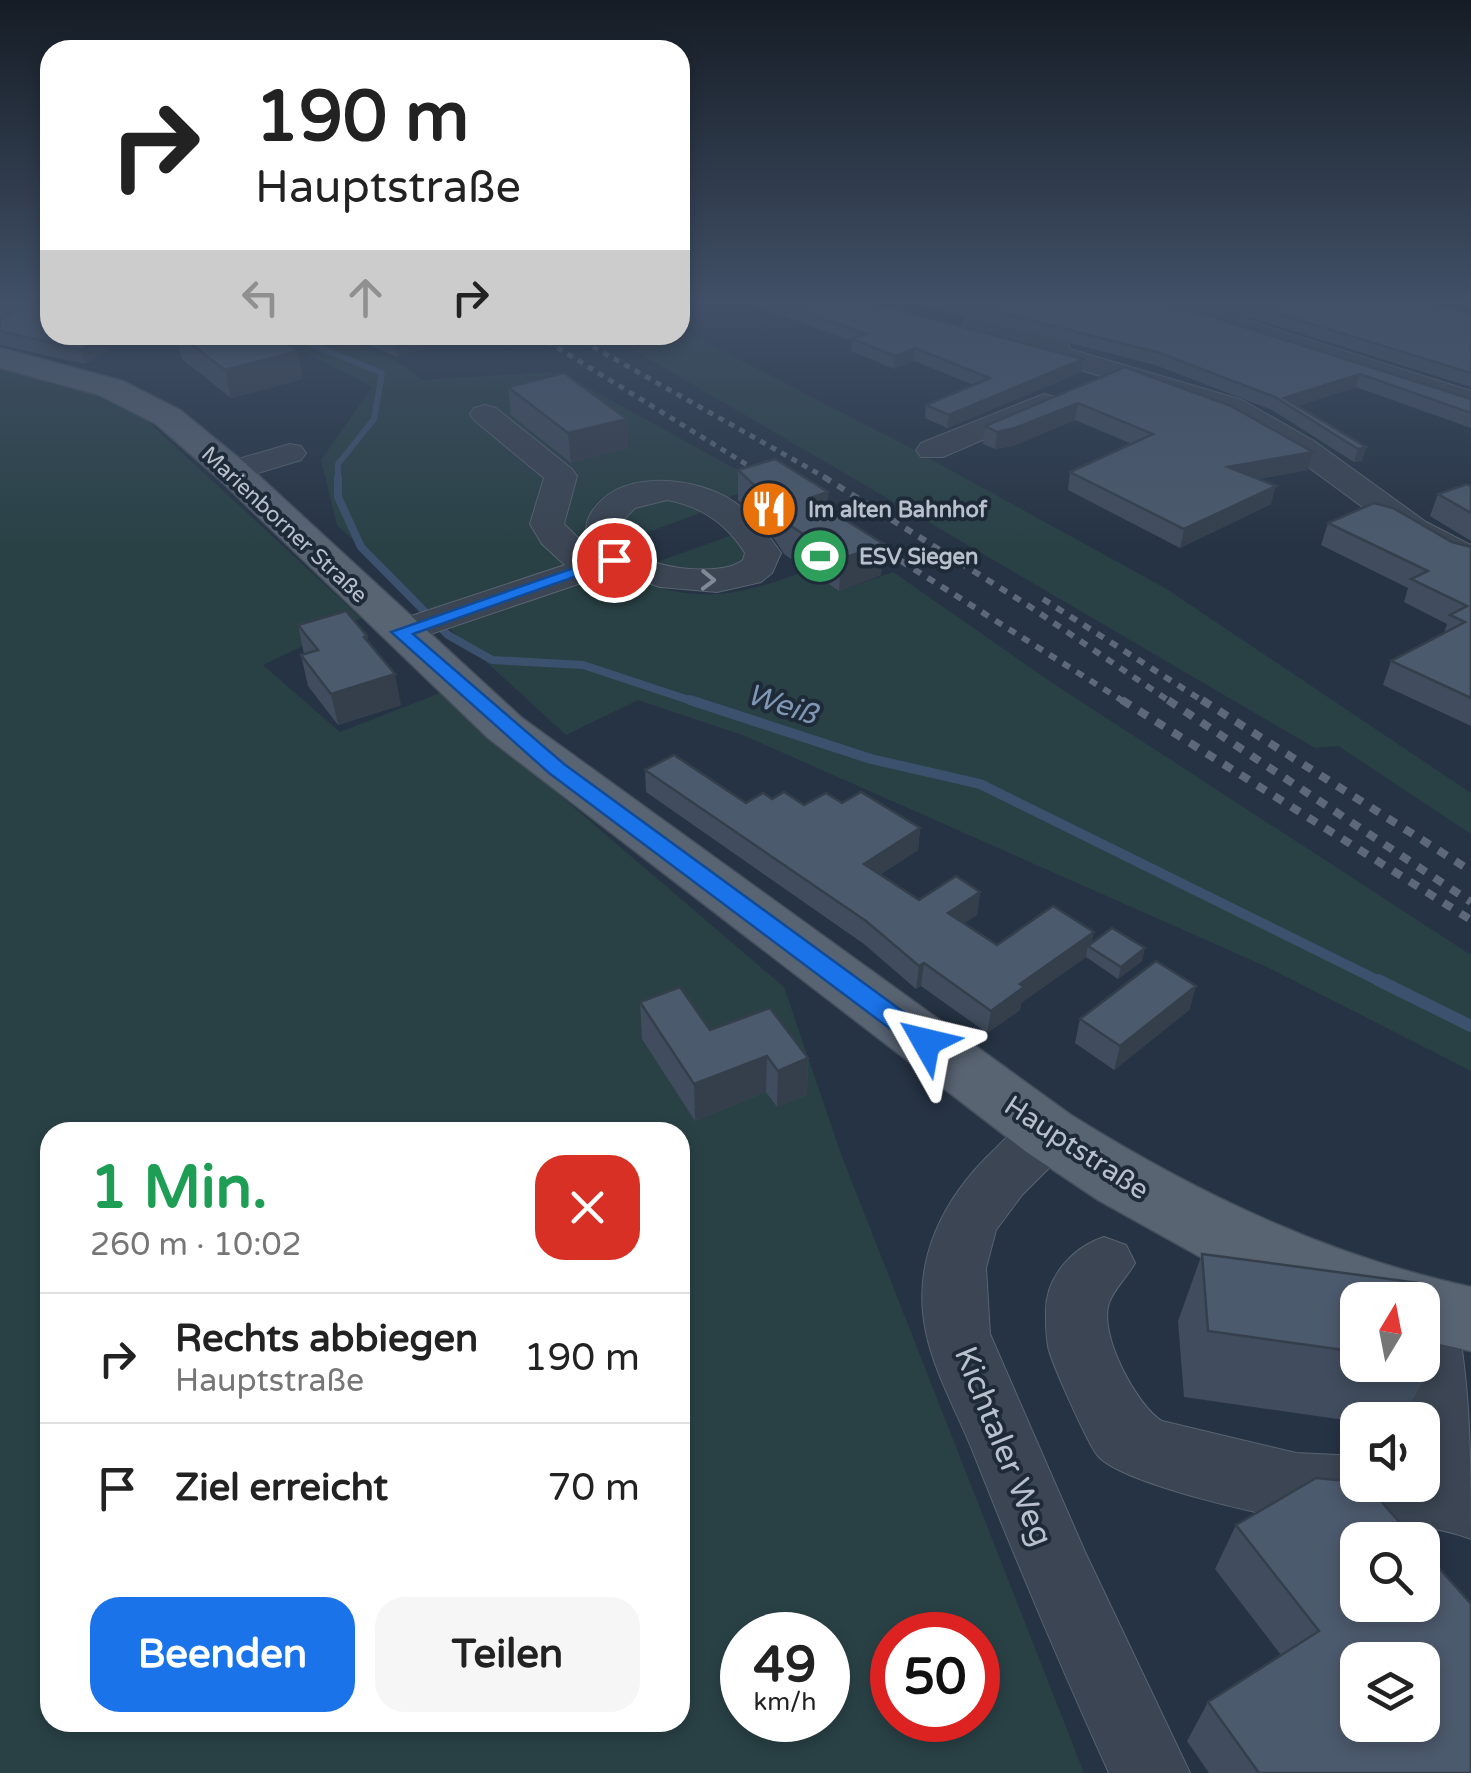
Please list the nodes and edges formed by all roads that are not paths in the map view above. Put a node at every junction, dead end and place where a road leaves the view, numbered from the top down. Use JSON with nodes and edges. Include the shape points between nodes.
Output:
{"nodes":[{"id":1,"x":95,"y":383,"type":"edge"},
{"id":2,"x":1091,"y":383,"type":"edge"},
{"id":3,"x":1160,"y":383,"type":"edge"},
{"id":4,"x":1412,"y":383,"type":"edge"},
{"id":5,"x":1471,"y":402,"type":"edge"},
{"id":6,"x":485,"y":414,"type":"dead end"},
{"id":7,"x":932,"y":450,"type":"dead end"},
{"id":8,"x":290,"y":453,"type":"dead end"},
{"id":9,"x":232,"y":472,"type":"junction"},
{"id":10,"x":1471,"y":559,"type":"edge"},
{"id":11,"x":411,"y":628,"type":"junction"},
{"id":12,"x":1048,"y":1133,"type":"junction"},
{"id":13,"x":1104,"y":1263,"type":"dead end"},
{"id":14,"x":1353,"y":1282,"type":"edge"},
{"id":15,"x":1434,"y":1382,"type":"edge"},
{"id":16,"x":1469,"y":1501,"type":"edge"},
{"id":17,"x":1150,"y":1773,"type":"edge"}],
"edges":[{"from":1,"to":9,"type":"main road","name":"Marienborner Straße","via":[[168,417]]},
{"from":2,"to":7,"type":"street"},
{"from":3,"to":10,"type":"street","via":[[1270,426],[1414,528]]},
{"from":4,"to":5,"type":"street"},
{"from":6,"to":11,"type":"street","via":[[561,476],[547,524],[554,537],[602,564]]},
{"from":8,"to":9,"type":"street"},
{"from":9,"to":11,"type":"main road","name":"Marienborner Straße"},
{"from":11,"to":12,"type":"main road","name":"Hauptstraße","via":[[556,769]]},
{"from":12,"to":14,"type":"main road","name":"Hauptstraße","via":[[1229,1238]]},
{"from":12,"to":17,"type":"street","name":"Kichtaler Weg","via":[[988,1190],[964,1229],[952,1294],[958,1334],[1058,1578]]},
{"from":13,"to":16,"type":"street","via":[[1076,1296],[1080,1348],[1121,1433],[1146,1450],[1296,1486]]},
{"from":15,"to":16,"type":"street","via":[[1436,1406]]}]}
